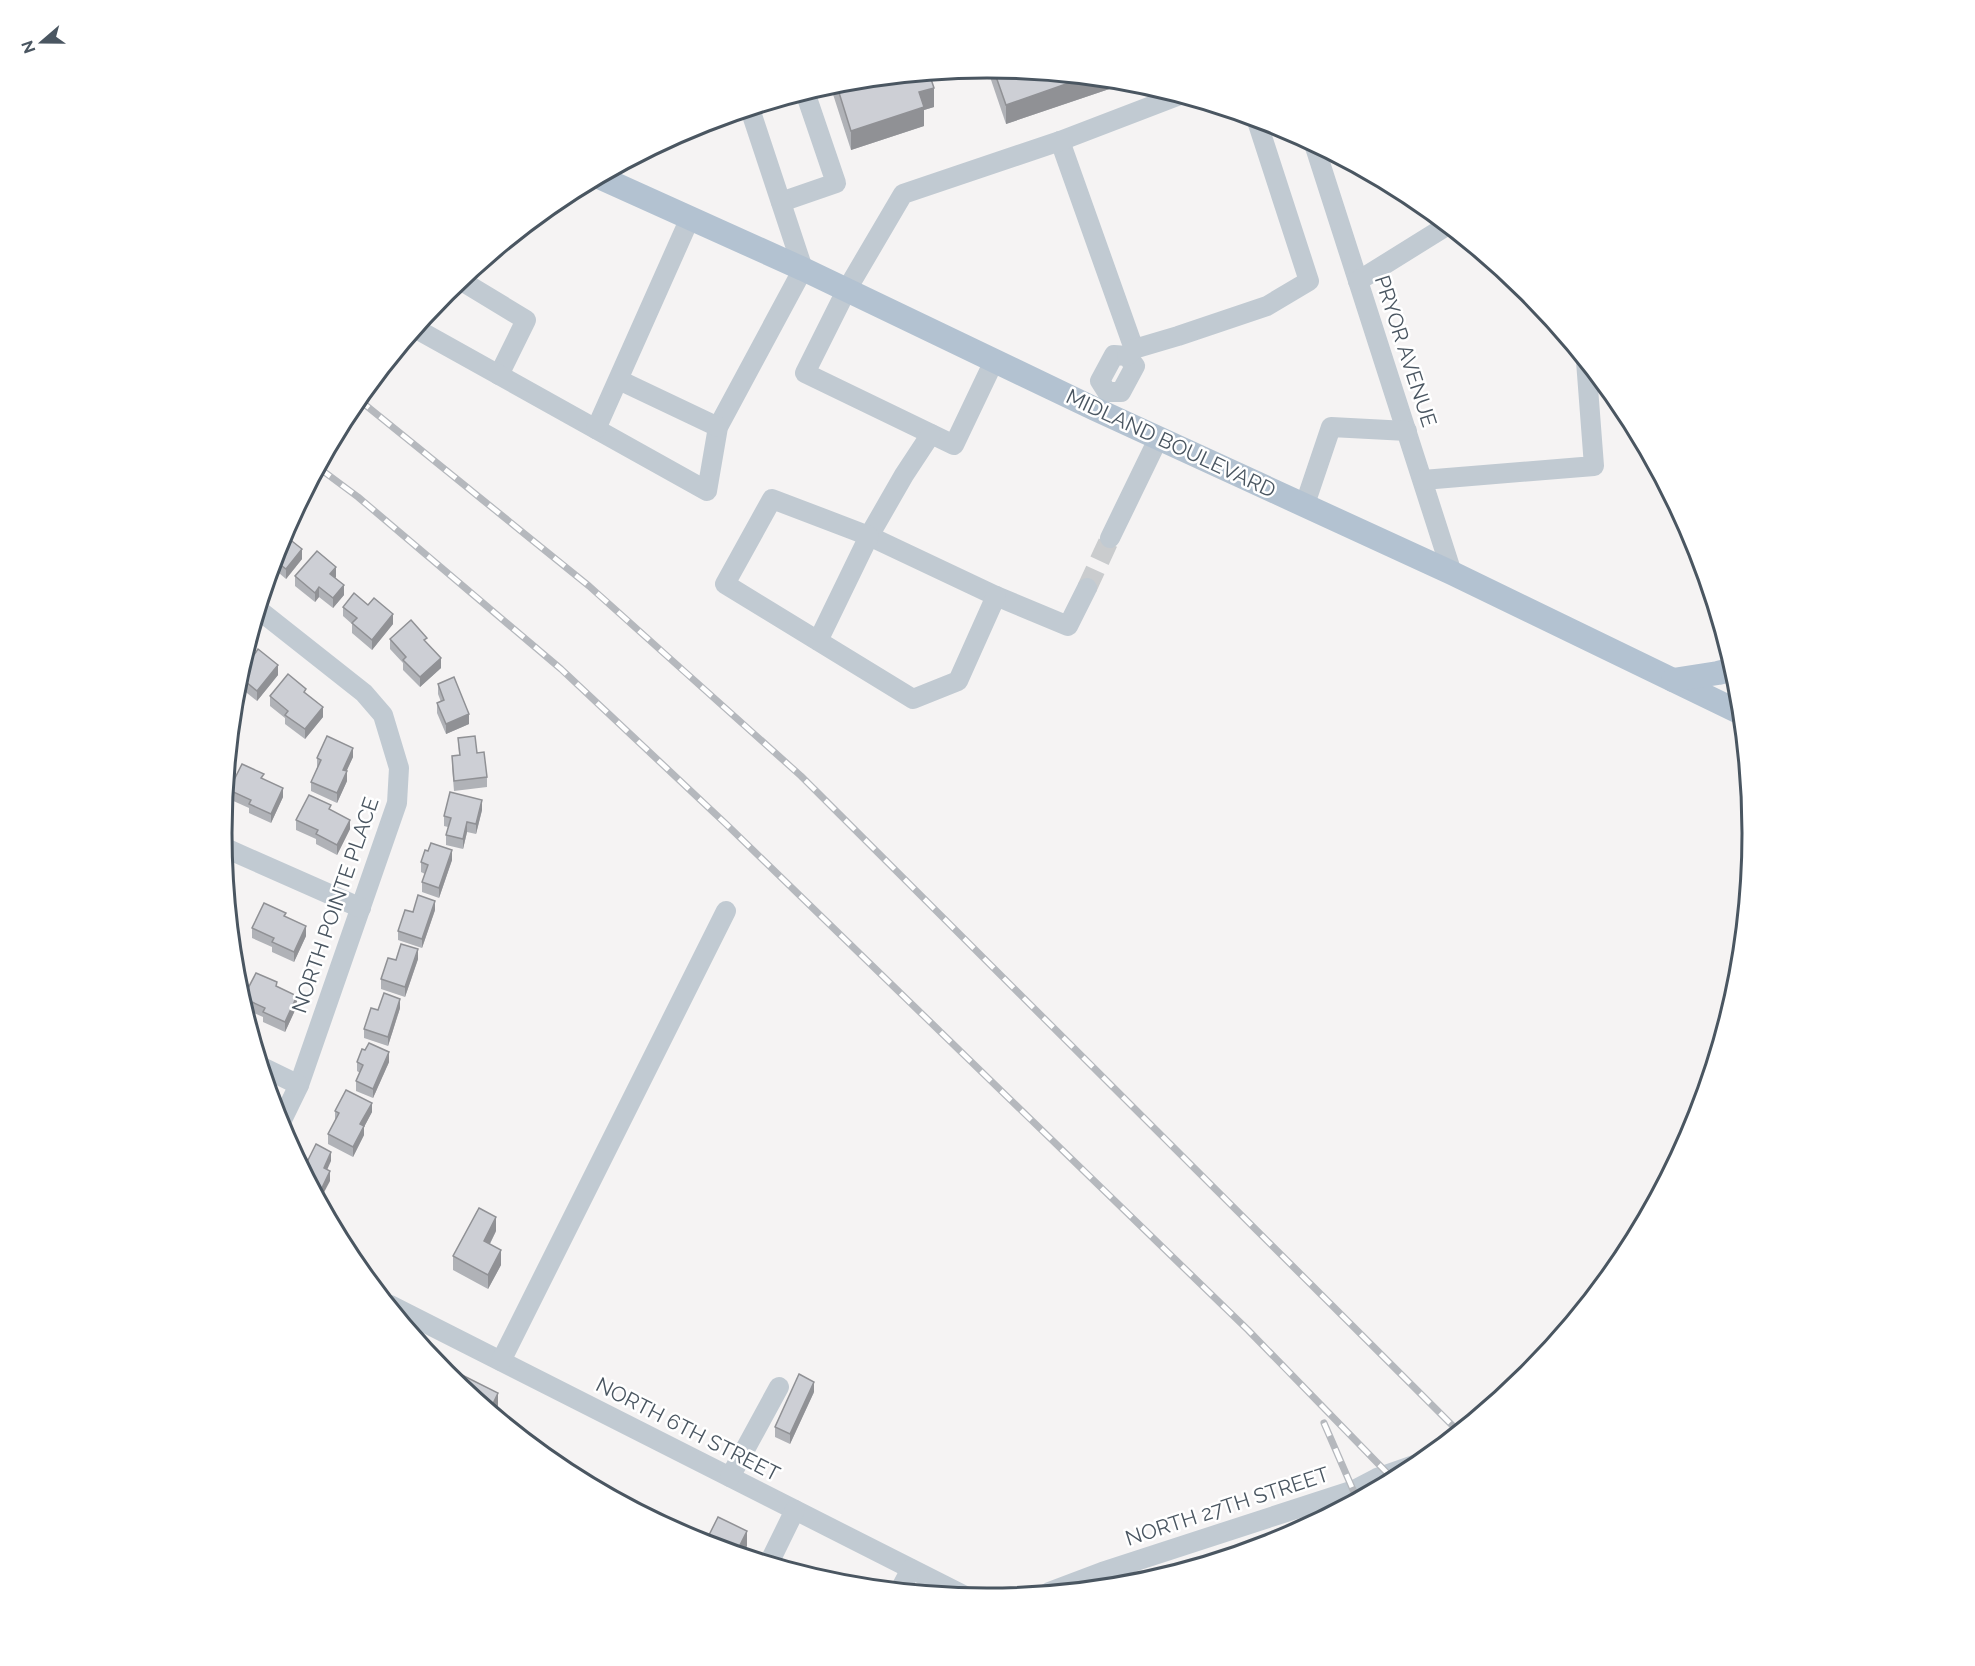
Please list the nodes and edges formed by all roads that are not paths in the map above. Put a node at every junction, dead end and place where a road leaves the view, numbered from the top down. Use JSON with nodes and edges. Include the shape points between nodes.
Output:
{"nodes":[{"id":1,"x":808,"y":100,"type":"edge"},
{"id":2,"x":1166,"y":100,"type":"edge"},
{"id":3,"x":752,"y":116,"type":"edge"},
{"id":4,"x":1260,"y":129,"type":"edge"},
{"id":5,"x":1060,"y":141,"type":"junction"},
{"id":6,"x":1317,"y":154,"type":"edge"},
{"id":7,"x":607,"y":181,"type":"edge"},
{"id":8,"x":781,"y":202,"type":"junction"},
{"id":9,"x":690,"y":218,"type":"junction"},
{"id":10,"x":1441,"y":229,"type":"edge"},
{"id":11,"x":803,"y":269,"type":"junction"},
{"id":12,"x":1358,"y":281,"type":"junction"},
{"id":13,"x":469,"y":285,"type":"edge"},
{"id":14,"x":846,"y":291,"type":"junction"},
{"id":15,"x":422,"y":332,"type":"edge"},
{"id":16,"x":1130,"y":353,"type":"junction"},
{"id":17,"x":994,"y":361,"type":"junction"},
{"id":18,"x":1587,"y":374,"type":"edge"},
{"id":19,"x":499,"y":375,"type":"junction"},
{"id":20,"x":619,"y":380,"type":"junction"},
{"id":21,"x":1101,"y":400,"type":"junction"},
{"id":22,"x":718,"y":428,"type":"junction"},
{"id":23,"x":596,"y":429,"type":"junction"},
{"id":24,"x":1407,"y":431,"type":"junction"},
{"id":25,"x":931,"y":434,"type":"junction"},
{"id":26,"x":1159,"y":437,"type":"junction"},
{"id":27,"x":1423,"y":480,"type":"junction"},
{"id":28,"x":1305,"y":504,"type":"junction"},
{"id":29,"x":869,"y":536,"type":"junction"},
{"id":30,"x":1110,"y":538,"type":"tunnel mouth"},
{"id":31,"x":1452,"y":573,"type":"junction"},
{"id":32,"x":1087,"y":588,"type":"tunnel mouth"},
{"id":33,"x":996,"y":596,"type":"junction"},
{"id":34,"x":265,"y":615,"type":"edge"},
{"id":35,"x":818,"y":641,"type":"junction"},
{"id":36,"x":1725,"y":671,"type":"edge"},
{"id":37,"x":1673,"y":680,"type":"junction"},
{"id":38,"x":1732,"y":709,"type":"edge"},
{"id":39,"x":233,"y":851,"type":"edge"},
{"id":40,"x":361,"y":908,"type":"junction"},
{"id":41,"x":726,"y":911,"type":"dead end"},
{"id":42,"x":272,"y":1072,"type":"edge"},
{"id":43,"x":299,"y":1085,"type":"junction"},
{"id":44,"x":286,"y":1111,"type":"edge"},
{"id":45,"x":405,"y":1313,"type":"edge"},
{"id":46,"x":501,"y":1361,"type":"junction"},
{"id":47,"x":779,"y":1387,"type":"dead end"},
{"id":48,"x":730,"y":1477,"type":"junction"},
{"id":49,"x":1379,"y":1478,"type":"edge"},
{"id":50,"x":795,"y":1510,"type":"junction"},
{"id":51,"x":772,"y":1556,"type":"edge"},
{"id":52,"x":911,"y":1569,"type":"junction"},
{"id":53,"x":904,"y":1583,"type":"edge"},
{"id":54,"x":1072,"y":1583,"type":"edge"},
{"id":55,"x":943,"y":1586,"type":"edge"}],
"edges":[{"from":1,"to":8,"type":"street","via":[[836,183]]},
{"from":2,"to":5,"type":"street"},
{"from":3,"to":8,"type":"street"},
{"from":4,"to":16,"type":"street","via":[[1309,281],[1267,306]]},
{"from":5,"to":14,"type":"street","via":[[903,194]]},
{"from":5,"to":16,"type":"street"},
{"from":6,"to":12,"type":"street","name":"PRYOR AVENUE"},
{"from":7,"to":9,"type":"main road","name":"MIDLAND BOULEVARD"},
{"from":8,"to":11,"type":"street"},
{"from":9,"to":11,"type":"main road","name":"MIDLAND BOULEVARD"},
{"from":9,"to":20,"type":"street"},
{"from":10,"to":12,"type":"street"},
{"from":11,"to":14,"type":"main road","name":"MIDLAND BOULEVARD"},
{"from":11,"to":22,"type":"street"},
{"from":12,"to":24,"type":"street","name":"PRYOR AVENUE"},
{"from":13,"to":19,"type":"street","via":[[526,320]]},
{"from":14,"to":17,"type":"main road","name":"MIDLAND BOULEVARD"},
{"from":14,"to":25,"type":"street","via":[[805,373]]},
{"from":15,"to":19,"type":"street"},
{"from":16,"to":21,"type":"street","via":[[1114,355],[1100,381]]},
{"from":17,"to":21,"type":"main road","name":"MIDLAND BOULEVARD"},
{"from":17,"to":25,"type":"street","via":[[954,445]]},
{"from":18,"to":27,"type":"street","via":[[1594,466]]},
{"from":19,"to":23,"type":"street"},
{"from":20,"to":22,"type":"street"},
{"from":20,"to":23,"type":"street"},
{"from":21,"to":26,"type":"main road","name":"MIDLAND BOULEVARD"},
{"from":22,"to":23,"type":"street","via":[[707,491]]},
{"from":24,"to":27,"type":"street","name":"PRYOR AVENUE"},
{"from":24,"to":28,"type":"street","via":[[1331,427]]},
{"from":25,"to":29,"type":"street"},
{"from":26,"to":28,"type":"main road","name":"MIDLAND BOULEVARD"},
{"from":26,"to":30,"type":"street"},
{"from":27,"to":31,"type":"street","name":"PRYOR AVENUE"},
{"from":28,"to":31,"type":"main road","name":"MIDLAND BOULEVARD"},
{"from":29,"to":33,"type":"street"},
{"from":29,"to":35,"type":"street"},
{"from":29,"to":35,"type":"street","via":[[772,500],[725,584]]},
{"from":31,"to":37,"type":"main road","name":"MIDLAND BOULEVARD"},
{"from":32,"to":33,"type":"street","via":[[1068,626]]},
{"from":33,"to":35,"type":"street","via":[[958,681],[913,699]]},
{"from":34,"to":40,"type":"street","name":"NORTH POINTE PLACE","via":[[364,693],[383,715],[391,737],[399,768],[397,803]]},
{"from":36,"to":37,"type":"main road"},
{"from":37,"to":38,"type":"main road","name":"MIDLAND BOULEVARD"},
{"from":39,"to":40,"type":"street"},
{"from":40,"to":43,"type":"street","name":"NORTH POINTE PLACE"},
{"from":41,"to":46,"type":"street"},
{"from":42,"to":43,"type":"street"},
{"from":43,"to":44,"type":"street","name":"NORTH POINTE PLACE"},
{"from":45,"to":46,"type":"street","name":"NORTH 6TH STREET"},
{"from":46,"to":48,"type":"street","name":"NORTH 6TH STREET"},
{"from":47,"to":48,"type":"street"},
{"from":48,"to":50,"type":"street","name":"NORTH 6TH STREET"},
{"from":49,"to":54,"type":"street","name":"NORTH 27TH STREET","via":[[1354,1490]]},
{"from":50,"to":51,"type":"street"},
{"from":50,"to":52,"type":"street","name":"NORTH 6TH STREET"},
{"from":52,"to":53,"type":"street"},
{"from":52,"to":55,"type":"street","name":"NORTH 6TH STREET"}]}
